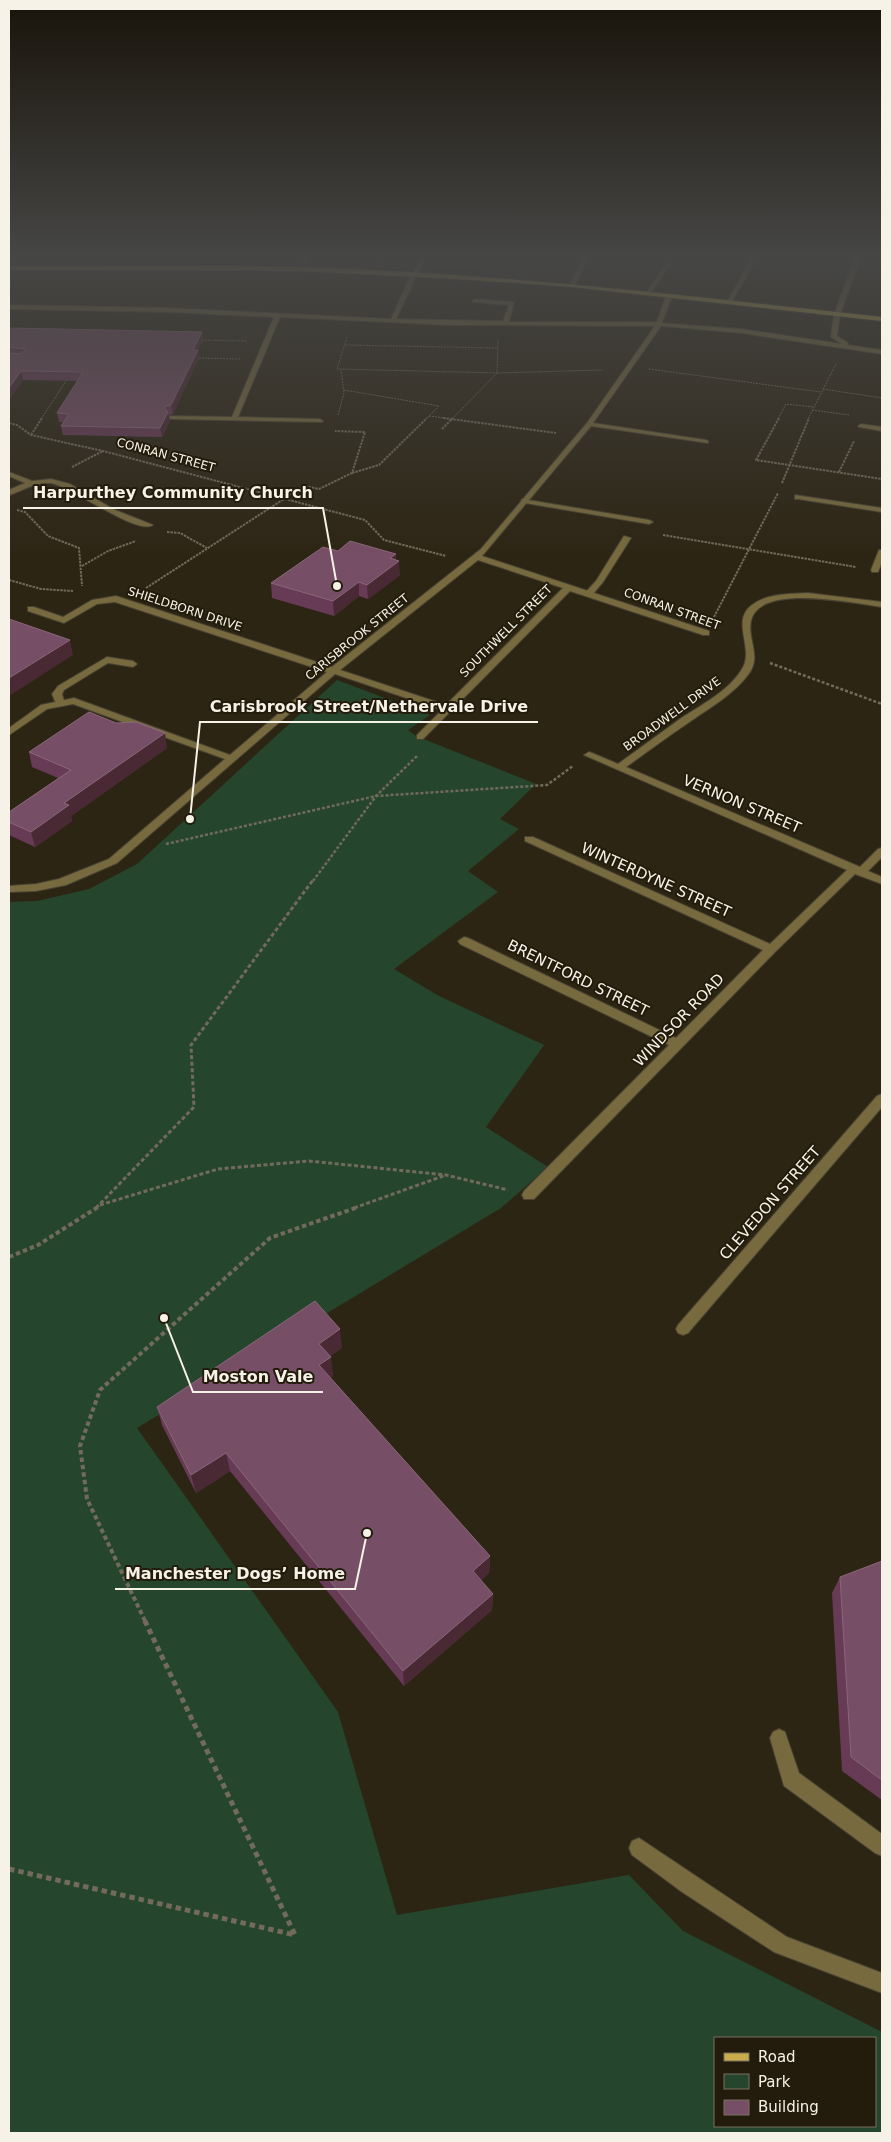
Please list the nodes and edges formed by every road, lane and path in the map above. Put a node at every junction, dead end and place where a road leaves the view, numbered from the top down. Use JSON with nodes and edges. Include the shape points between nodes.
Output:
{"nodes":[{"id":1,"x":260,"y":357,"type":"edge"},
{"id":2,"x":341,"y":357,"type":"edge"},
{"id":3,"x":498,"y":357,"type":"edge"},
{"id":4,"x":636,"y":357,"type":"edge"},
{"id":5,"x":840,"y":357,"type":"edge"},
{"id":6,"x":190,"y":358,"type":"edge"},
{"id":7,"x":259,"y":360,"type":"junction"},
{"id":8,"x":628,"y":368,"type":"junction"},
{"id":9,"x":341,"y":370,"type":"junction"},
{"id":10,"x":497,"y":373,"type":"junction"},
{"id":11,"x":69,"y":376,"type":"edge"},
{"id":12,"x":344,"y":390,"type":"junction"},
{"id":13,"x":822,"y":391,"type":"junction"},
{"id":14,"x":882,"y":398,"type":"edge"},
{"id":15,"x":813,"y":409,"type":"junction"},
{"id":16,"x":170,"y":416,"type":"edge"},
{"id":17,"x":428,"y":416,"type":"junction"},
{"id":18,"x":234,"y":419,"type":"junction"},
{"id":19,"x":451,"y":419,"type":"junction"},
{"id":20,"x":320,"y":421,"type":"dead end"},
{"id":21,"x":336,"y":422,"type":"dead end"},
{"id":22,"x":9,"y":423,"type":"edge"},
{"id":23,"x":589,"y":424,"type":"junction"},
{"id":24,"x":861,"y":426,"type":"junction"},
{"id":25,"x":442,"y":429,"type":"dead end"},
{"id":26,"x":882,"y":429,"type":"edge"},
{"id":27,"x":333,"y":431,"type":"dead end"},
{"id":28,"x":31,"y":434,"type":"junction"},
{"id":29,"x":579,"y":436,"type":"junction"},
{"id":30,"x":706,"y":442,"type":"dead end"},
{"id":31,"x":103,"y":451,"type":"junction"},
{"id":32,"x":790,"y":465,"type":"junction"},
{"id":33,"x":839,"y":472,"type":"junction"},
{"id":34,"x":352,"y":473,"type":"junction"},
{"id":35,"x":9,"y":474,"type":"edge"},
{"id":36,"x":882,"y":479,"type":"edge"},
{"id":37,"x":49,"y":480,"type":"junction"},
{"id":38,"x":31,"y":483,"type":"junction"},
{"id":39,"x":9,"y":493,"type":"edge"},
{"id":40,"x":798,"y":497,"type":"dead end"},
{"id":41,"x":284,"y":499,"type":"junction"},
{"id":42,"x":525,"y":502,"type":"junction"},
{"id":43,"x":16,"y":509,"type":"dead end"},
{"id":44,"x":882,"y":510,"type":"edge"},
{"id":45,"x":649,"y":522,"type":"joint"},
{"id":46,"x":149,"y":529,"type":"junction"},
{"id":47,"x":627,"y":538,"type":"dead end"},
{"id":48,"x":208,"y":548,"type":"junction"},
{"id":49,"x":749,"y":550,"type":"junction"},
{"id":50,"x":882,"y":552,"type":"edge"},
{"id":51,"x":481,"y":554,"type":"junction"},
{"id":52,"x":82,"y":566,"type":"junction"},
{"id":53,"x":875,"y":570,"type":"joint"},
{"id":54,"x":10,"y":581,"type":"edge"},
{"id":55,"x":569,"y":587,"type":"junction"},
{"id":56,"x":589,"y":593,"type":"junction"},
{"id":57,"x":124,"y":602,"type":"junction"},
{"id":58,"x":882,"y":605,"type":"edge"},
{"id":59,"x":31,"y":609,"type":"dead end"},
{"id":60,"x":706,"y":632,"type":"joint"},
{"id":61,"x":751,"y":656,"type":"junction"},
{"id":62,"x":133,"y":664,"type":"dead end"},
{"id":63,"x":332,"y":671,"type":"junction"},
{"id":64,"x":60,"y":704,"type":"junction"},
{"id":65,"x":882,"y":704,"type":"edge"},
{"id":66,"x":446,"y":708,"type":"junction"},
{"id":67,"x":9,"y":732,"type":"edge"},
{"id":68,"x":420,"y":737,"type":"joint"},
{"id":69,"x":589,"y":755,"type":"joint"},
{"id":70,"x":230,"y":758,"type":"junction"},
{"id":71,"x":619,"y":768,"type":"junction"},
{"id":72,"x":376,"y":796,"type":"junction"},
{"id":73,"x":529,"y":839,"type":"dead end"},
{"id":74,"x":134,"y":845,"type":"junction"},
{"id":75,"x":882,"y":851,"type":"edge"},
{"id":76,"x":857,"y":871,"type":"junction"},
{"id":77,"x":882,"y":882,"type":"edge"},
{"id":78,"x":9,"y":889,"type":"edge"},
{"id":79,"x":464,"y":941,"type":"dead end"},
{"id":80,"x":771,"y":949,"type":"junction"},
{"id":81,"x":678,"y":1044,"type":"junction"},
{"id":82,"x":882,"y":1098,"type":"edge"},
{"id":83,"x":446,"y":1175,"type":"junction"},
{"id":84,"x":529,"y":1195,"type":"joint"},
{"id":85,"x":99,"y":1206,"type":"junction"},
{"id":86,"x":9,"y":1257,"type":"edge"},
{"id":87,"x":683,"y":1329,"type":"dead end"},
{"id":88,"x":779,"y":1738,"type":"dead end"},
{"id":89,"x":882,"y":1846,"type":"edge"},
{"id":90,"x":639,"y":1848,"type":"dead end"},
{"id":91,"x":9,"y":1869,"type":"edge"},
{"id":92,"x":882,"y":1983,"type":"edge"}],
"edges":[{"from":1,"to":7,"type":"street"},
{"from":2,"to":9,"type":"path","via":[[337,370]]},
{"from":3,"to":10,"type":"path"},
{"from":4,"to":8,"type":"street","name":"CARISBROOK STREET"},
{"from":5,"to":13,"type":"path"},
{"from":6,"to":7,"type":"path"},
{"from":7,"to":18,"type":"street"},
{"from":8,"to":10,"type":"path"},
{"from":8,"to":13,"type":"path"},
{"from":8,"to":23,"type":"street","name":"CARISBROOK STREET"},
{"from":9,"to":10,"type":"path"},
{"from":9,"to":12,"type":"path"},
{"from":10,"to":19,"type":"path"},
{"from":11,"to":28,"type":"path"},
{"from":12,"to":17,"type":"path","via":[[439,406]]},
{"from":12,"to":21,"type":"path"},
{"from":13,"to":14,"type":"path"},
{"from":13,"to":15,"type":"path"},
{"from":15,"to":24,"type":"path","via":[[865,418]]},
{"from":15,"to":32,"type":"path"},
{"from":15,"to":32,"type":"path","via":[[786,404],[756,460]]},
{"from":16,"to":18,"type":"street"},
{"from":17,"to":19,"type":"path"},
{"from":17,"to":34,"type":"path","via":[[378,465]]},
{"from":18,"to":20,"type":"street"},
{"from":19,"to":25,"type":"path"},
{"from":19,"to":29,"type":"path"},
{"from":22,"to":28,"type":"path","name":"CONRAN STREET"},
{"from":23,"to":29,"type":"street","name":"CARISBROOK STREET"},
{"from":23,"to":30,"type":"street"},
{"from":24,"to":26,"type":"street"},
{"from":24,"to":33,"type":"path"},
{"from":27,"to":34,"type":"path","via":[[365,432]]},
{"from":28,"to":31,"type":"path","name":"CONRAN STREET"},
{"from":29,"to":42,"type":"street","name":"CARISBROOK STREET"},
{"from":31,"to":37,"type":"path"},
{"from":31,"to":41,"type":"path","name":"CONRAN STREET"},
{"from":32,"to":33,"type":"path"},
{"from":32,"to":49,"type":"path"},
{"from":33,"to":36,"type":"path"},
{"from":34,"to":41,"type":"path","via":[[319,489],[304,486]]},
{"from":35,"to":38,"type":"street"},
{"from":37,"to":38,"type":"street"},
{"from":37,"to":46,"type":"street","via":[[67,486]]},
{"from":38,"to":39,"type":"street"},
{"from":40,"to":44,"type":"street"},
{"from":41,"to":48,"type":"path"},
{"from":41,"to":51,"type":"path","name":"CONRAN STREET","via":[[365,520],[384,540],[455,558],[473,549]]},
{"from":42,"to":45,"type":"street"},
{"from":42,"to":51,"type":"street","name":"CARISBROOK STREET"},
{"from":43,"to":52,"type":"path","via":[[25,512],[46,535],[79,548]]},
{"from":45,"to":49,"type":"path","via":[[657,534]]},
{"from":46,"to":48,"type":"path","via":[[180,533]]},
{"from":46,"to":52,"type":"path","via":[[132,543],[108,551]]},
{"from":47,"to":56,"type":"street"},
{"from":48,"to":57,"type":"path"},
{"from":49,"to":53,"type":"path"},
{"from":49,"to":60,"type":"path"},
{"from":50,"to":53,"type":"street"},
{"from":51,"to":55,"type":"street","name":"CONRAN STREET"},
{"from":51,"to":63,"type":"street","name":"CARISBROOK STREET"},
{"from":52,"to":54,"type":"path","via":[[81,591],[59,592]]},
{"from":55,"to":56,"type":"street","name":"CONRAN STREET"},
{"from":55,"to":66,"type":"street","name":"SOUTHWELL STREET"},
{"from":56,"to":60,"type":"street","name":"CONRAN STREET"},
{"from":57,"to":59,"type":"street","name":"SHIELDBORN DRIVE","via":[[116,599],[99,601],[64,620]]},
{"from":57,"to":63,"type":"street","name":"SHIELDBORN DRIVE"},
{"from":58,"to":61,"type":"street","via":[[799,594],[761,603],[751,609],[747,620]]},
{"from":61,"to":65,"type":"path"},
{"from":61,"to":71,"type":"street","name":"BROADWELL DRIVE","via":[[747,669],[727,690]]},
{"from":62,"to":64,"type":"street","via":[[107,660],[61,688],[58,694]]},
{"from":63,"to":66,"type":"street","name":"SHIELDBORN DRIVE"},
{"from":63,"to":70,"type":"street","name":"CARISBROOK STREET"},
{"from":64,"to":67,"type":"street","via":[[44,707]]},
{"from":64,"to":70,"type":"street","via":[[74,701]]},
{"from":66,"to":68,"type":"street","name":"SOUTHWELL STREET"},
{"from":68,"to":72,"type":"path","via":[[428,745]]},
{"from":69,"to":71,"type":"street","name":"VERNON STREET"},
{"from":69,"to":72,"type":"path","via":[[547,785]]},
{"from":70,"to":74,"type":"street","name":"CARISBROOK STREET"},
{"from":71,"to":76,"type":"street","name":"VERNON STREET"},
{"from":72,"to":74,"type":"path","via":[[147,848]]},
{"from":72,"to":85,"type":"path","via":[[191,1045],[194,1107]]},
{"from":73,"to":80,"type":"street","name":"WINTERDYNE STREET"},
{"from":74,"to":78,"type":"street","name":"CARISBROOK STREET","via":[[112,861],[70,881]]},
{"from":75,"to":76,"type":"street","name":"WINDSOR ROAD"},
{"from":76,"to":77,"type":"street","name":"VERNON STREET"},
{"from":76,"to":80,"type":"street","name":"WINDSOR ROAD"},
{"from":79,"to":81,"type":"street","name":"BRENTFORD STREET"},
{"from":80,"to":81,"type":"street","name":"WINDSOR ROAD"},
{"from":81,"to":84,"type":"street","name":"WINDSOR ROAD"},
{"from":82,"to":87,"type":"street","name":"CLEVEDON STREET"},
{"from":83,"to":84,"type":"path"},
{"from":83,"to":85,"type":"path","via":[[309,1160],[218,1169]]},
{"from":83,"to":91,"type":"path","via":[[270,1238],[100,1390],[80,1446],[87,1499],[295,1936]]},
{"from":85,"to":86,"type":"path","via":[[38,1245]]},
{"from":88,"to":89,"type":"street","via":[[791,1779]]},
{"from":90,"to":92,"type":"street","via":[[781,1945]]}]}
